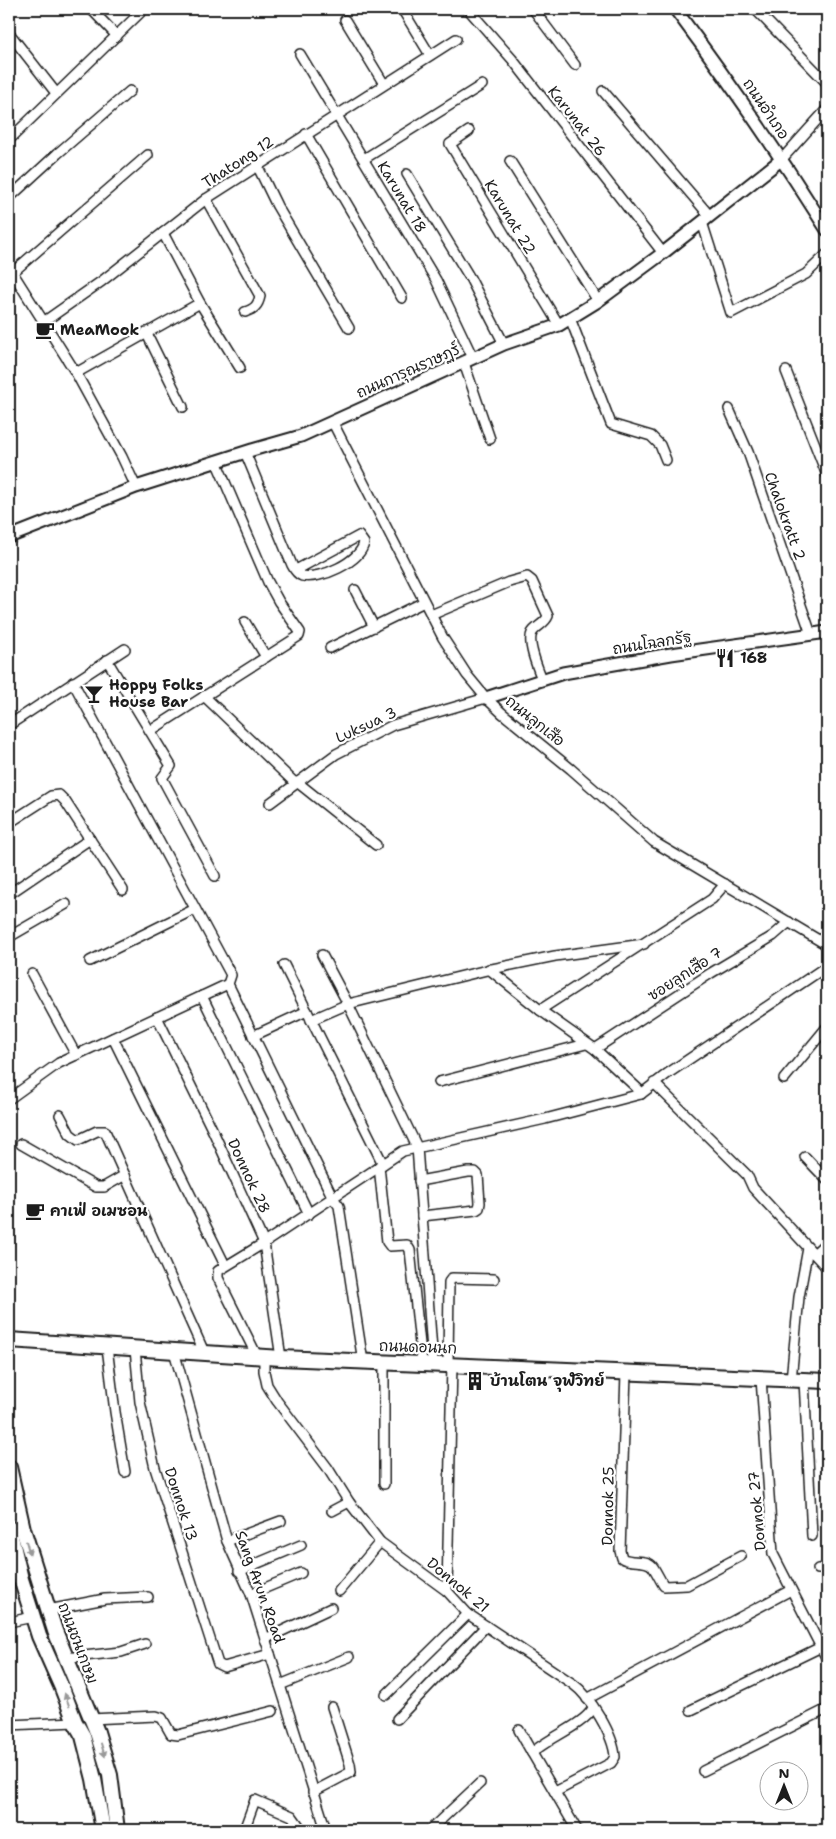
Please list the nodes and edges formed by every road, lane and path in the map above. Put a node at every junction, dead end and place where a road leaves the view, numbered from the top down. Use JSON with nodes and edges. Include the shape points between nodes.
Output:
{"nodes":[{"id":1,"x":91,"y":9,"type":"edge"},
{"id":2,"x":144,"y":9,"type":"edge"},
{"id":3,"x":402,"y":9,"type":"edge"},
{"id":4,"x":468,"y":9,"type":"edge"},
{"id":5,"x":533,"y":9,"type":"edge"},
{"id":6,"x":675,"y":9,"type":"edge"},
{"id":7,"x":755,"y":9,"type":"edge"},
{"id":8,"x":345,"y":20,"type":"dead end"},
{"id":9,"x":9,"y":32,"type":"edge"},
{"id":10,"x":117,"y":36,"type":"junction"},
{"id":11,"x":456,"y":39,"type":"dead end"},
{"id":12,"x":300,"y":54,"type":"dead end"},
{"id":13,"x":430,"y":55,"type":"junction"},
{"id":14,"x":575,"y":65,"type":"dead end"},
{"id":15,"x":827,"y":83,"type":"edge"},
{"id":16,"x":384,"y":84,"type":"junction"},
{"id":17,"x":482,"y":86,"type":"dead end"},
{"id":18,"x":130,"y":90,"type":"dead end"},
{"id":19,"x":602,"y":91,"type":"dead end"},
{"id":20,"x":56,"y":93,"type":"junction"},
{"id":21,"x":827,"y":109,"type":"edge"},
{"id":22,"x":337,"y":114,"type":"junction"},
{"id":23,"x":469,"y":131,"type":"dead end"},
{"id":24,"x":306,"y":134,"type":"junction"},
{"id":25,"x":9,"y":140,"type":"edge"},
{"id":26,"x":148,"y":155,"type":"dead end"},
{"id":27,"x":364,"y":159,"type":"junction"},
{"id":28,"x":782,"y":159,"type":"junction"},
{"id":29,"x":510,"y":160,"type":"dead end"},
{"id":30,"x":257,"y":165,"type":"junction"},
{"id":31,"x":407,"y":174,"type":"dead end"},
{"id":32,"x":9,"y":198,"type":"edge"},
{"id":33,"x":206,"y":199,"type":"junction"},
{"id":34,"x":705,"y":218,"type":"junction"},
{"id":35,"x":827,"y":230,"type":"edge"},
{"id":36,"x":163,"y":233,"type":"junction"},
{"id":37,"x":663,"y":253,"type":"junction"},
{"id":38,"x":827,"y":254,"type":"edge"},
{"id":39,"x":11,"y":270,"type":"edge"},
{"id":40,"x":402,"y":298,"type":"dead end"},
{"id":41,"x":598,"y":301,"type":"junction"},
{"id":42,"x":200,"y":303,"type":"junction"},
{"id":43,"x":245,"y":312,"type":"dead end"},
{"id":44,"x":570,"y":318,"type":"junction"},
{"id":45,"x":45,"y":321,"type":"junction"},
{"id":46,"x":559,"y":325,"type":"junction"},
{"id":47,"x":349,"y":328,"type":"dead end"},
{"id":48,"x":146,"y":332,"type":"junction"},
{"id":49,"x":504,"y":344,"type":"junction"},
{"id":50,"x":469,"y":360,"type":"junction"},
{"id":51,"x":240,"y":368,"type":"dead end"},
{"id":52,"x":786,"y":371,"type":"dead end"},
{"id":53,"x":76,"y":373,"type":"junction"},
{"id":54,"x":183,"y":407,"type":"dead end"},
{"id":55,"x":729,"y":409,"type":"dead end"},
{"id":56,"x":332,"y":421,"type":"junction"},
{"id":57,"x":490,"y":438,"type":"dead end"},
{"id":58,"x":245,"y":452,"type":"junction"},
{"id":59,"x":666,"y":460,"type":"dead end"},
{"id":60,"x":216,"y":461,"type":"junction"},
{"id":61,"x":827,"y":476,"type":"edge"},
{"id":62,"x":136,"y":487,"type":"junction"},
{"id":63,"x":9,"y":537,"type":"edge"},
{"id":64,"x":296,"y":570,"type":"junction"},
{"id":65,"x":356,"y":590,"type":"dead end"},
{"id":66,"x":424,"y":602,"type":"junction"},
{"id":67,"x":431,"y":616,"type":"junction"},
{"id":68,"x":245,"y":622,"type":"dead end"},
{"id":69,"x":374,"y":626,"type":"junction"},
{"id":70,"x":827,"y":632,"type":"edge"},
{"id":71,"x":811,"y":634,"type":"junction"},
{"id":72,"x":330,"y":648,"type":"dead end"},
{"id":73,"x":125,"y":649,"type":"dead end"},
{"id":74,"x":266,"y":657,"type":"junction"},
{"id":75,"x":107,"y":660,"type":"junction"},
{"id":76,"x":542,"y":679,"type":"junction"},
{"id":77,"x":73,"y":682,"type":"junction"},
{"id":78,"x":204,"y":696,"type":"junction"},
{"id":79,"x":486,"y":698,"type":"junction"},
{"id":80,"x":9,"y":724,"type":"edge"},
{"id":81,"x":150,"y":731,"type":"junction"},
{"id":82,"x":296,"y":783,"type":"junction"},
{"id":83,"x":270,"y":803,"type":"dead end"},
{"id":84,"x":9,"y":823,"type":"edge"},
{"id":85,"x":90,"y":839,"type":"junction"},
{"id":86,"x":376,"y":845,"type":"dead end"},
{"id":87,"x":215,"y":876,"type":"dead end"},
{"id":88,"x":725,"y":884,"type":"junction"},
{"id":89,"x":123,"y":890,"type":"dead end"},
{"id":90,"x":9,"y":894,"type":"edge"},
{"id":91,"x":66,"y":904,"type":"dead end"},
{"id":92,"x":195,"y":908,"type":"junction"},
{"id":93,"x":789,"y":922,"type":"junction"},
{"id":94,"x":9,"y":937,"type":"edge"},
{"id":95,"x":644,"y":944,"type":"junction"},
{"id":96,"x":827,"y":945,"type":"edge"},
{"id":97,"x":322,"y":955,"type":"dead end"},
{"id":98,"x":90,"y":961,"type":"dead end"},
{"id":99,"x":284,"y":965,"type":"dead end"},
{"id":100,"x":827,"y":966,"type":"edge"},
{"id":101,"x":490,"y":969,"type":"junction"},
{"id":102,"x":32,"y":974,"type":"dead end"},
{"id":103,"x":228,"y":984,"type":"junction"},
{"id":104,"x":202,"y":996,"type":"junction"},
{"id":105,"x":348,"y":1004,"type":"junction"},
{"id":106,"x":540,"y":1010,"type":"junction"},
{"id":107,"x":307,"y":1011,"type":"junction"},
{"id":108,"x":157,"y":1017,"type":"junction"},
{"id":109,"x":311,"y":1020,"type":"junction"},
{"id":110,"x":827,"y":1027,"type":"edge"},
{"id":111,"x":253,"y":1036,"type":"junction"},
{"id":112,"x":112,"y":1038,"type":"junction"},
{"id":113,"x":586,"y":1044,"type":"junction"},
{"id":114,"x":594,"y":1049,"type":"junction"},
{"id":115,"x":76,"y":1055,"type":"junction"},
{"id":116,"x":784,"y":1080,"type":"dead end"},
{"id":117,"x":439,"y":1082,"type":"dead end"},
{"id":118,"x":654,"y":1083,"type":"junction"},
{"id":119,"x":640,"y":1094,"type":"junction"},
{"id":120,"x":9,"y":1098,"type":"edge"},
{"id":121,"x":60,"y":1115,"type":"dead end"},
{"id":122,"x":21,"y":1144,"type":"dead end"},
{"id":123,"x":417,"y":1147,"type":"junction"},
{"id":124,"x":805,"y":1156,"type":"dead end"},
{"id":125,"x":381,"y":1165,"type":"junction"},
{"id":126,"x":125,"y":1175,"type":"junction"},
{"id":127,"x":827,"y":1180,"type":"edge"},
{"id":128,"x":419,"y":1181,"type":"junction"},
{"id":129,"x":333,"y":1198,"type":"junction"},
{"id":130,"x":309,"y":1214,"type":"junction"},
{"id":131,"x":422,"y":1216,"type":"junction"},
{"id":132,"x":827,"y":1242,"type":"edge"},
{"id":133,"x":264,"y":1243,"type":"junction"},
{"id":134,"x":811,"y":1251,"type":"junction"},
{"id":135,"x":225,"y":1265,"type":"junction"},
{"id":136,"x":827,"y":1268,"type":"edge"},
{"id":137,"x":494,"y":1279,"type":"dead end"},
{"id":138,"x":9,"y":1340,"type":"edge"},
{"id":139,"x":107,"y":1347,"type":"junction"},
{"id":140,"x":135,"y":1349,"type":"junction"},
{"id":141,"x":174,"y":1351,"type":"junction"},
{"id":142,"x":204,"y":1352,"type":"junction"},
{"id":143,"x":260,"y":1357,"type":"junction"},
{"id":144,"x":281,"y":1358,"type":"junction"},
{"id":145,"x":363,"y":1362,"type":"junction"},
{"id":146,"x":384,"y":1363,"type":"junction"},
{"id":147,"x":427,"y":1364,"type":"junction"},
{"id":148,"x":450,"y":1364,"type":"junction"},
{"id":149,"x":626,"y":1373,"type":"junction"},
{"id":150,"x":761,"y":1378,"type":"junction"},
{"id":151,"x":797,"y":1380,"type":"junction"},
{"id":152,"x":827,"y":1381,"type":"edge"},
{"id":153,"x":9,"y":1467,"type":"edge"},
{"id":154,"x":125,"y":1472,"type":"dead end"},
{"id":155,"x":384,"y":1484,"type":"dead end"},
{"id":156,"x":350,"y":1502,"type":"junction"},
{"id":157,"x":332,"y":1511,"type":"dead end"},
{"id":158,"x":281,"y":1520,"type":"dead end"},
{"id":159,"x":9,"y":1528,"type":"edge"},
{"id":160,"x":812,"y":1536,"type":"dead end"},
{"id":161,"x":227,"y":1541,"type":"junction"},
{"id":162,"x":380,"y":1542,"type":"junction"},
{"id":163,"x":301,"y":1545,"type":"dead end"},
{"id":164,"x":741,"y":1556,"type":"dead end"},
{"id":165,"x":239,"y":1571,"type":"junction"},
{"id":166,"x":301,"y":1574,"type":"dead end"},
{"id":167,"x":791,"y":1590,"type":"junction"},
{"id":168,"x":340,"y":1591,"type":"dead end"},
{"id":169,"x":447,"y":1591,"type":"junction"},
{"id":170,"x":251,"y":1594,"type":"junction"},
{"id":171,"x":148,"y":1597,"type":"dead end"},
{"id":172,"x":331,"y":1608,"type":"dead end"},
{"id":173,"x":48,"y":1610,"type":"junction"},
{"id":174,"x":468,"y":1614,"type":"junction"},
{"id":175,"x":33,"y":1617,"type":"junction"},
{"id":176,"x":9,"y":1622,"type":"edge"},
{"id":177,"x":486,"y":1626,"type":"junction"},
{"id":178,"x":265,"y":1639,"type":"junction"},
{"id":179,"x":145,"y":1644,"type":"dead end"},
{"id":180,"x":821,"y":1647,"type":"junction"},
{"id":181,"x":270,"y":1654,"type":"junction"},
{"id":182,"x":350,"y":1657,"type":"dead end"},
{"id":183,"x":65,"y":1658,"type":"junction"},
{"id":184,"x":827,"y":1659,"type":"edge"},
{"id":185,"x":280,"y":1685,"type":"junction"},
{"id":186,"x":386,"y":1695,"type":"dead end"},
{"id":187,"x":587,"y":1699,"type":"junction"},
{"id":188,"x":332,"y":1707,"type":"dead end"},
{"id":189,"x":593,"y":1708,"type":"junction"},
{"id":190,"x":827,"y":1708,"type":"edge"},
{"id":191,"x":691,"y":1710,"type":"dead end"},
{"id":192,"x":273,"y":1711,"type":"dead end"},
{"id":193,"x":90,"y":1718,"type":"junction"},
{"id":194,"x":397,"y":1719,"type":"dead end"},
{"id":195,"x":75,"y":1722,"type":"junction"},
{"id":196,"x":9,"y":1725,"type":"edge"},
{"id":197,"x":519,"y":1730,"type":"dead end"},
{"id":198,"x":532,"y":1753,"type":"junction"},
{"id":199,"x":703,"y":1771,"type":"dead end"},
{"id":200,"x":480,"y":1783,"type":"dead end"},
{"id":201,"x":313,"y":1792,"type":"junction"},
{"id":202,"x":554,"y":1792,"type":"junction"},
{"id":203,"x":102,"y":1830,"type":"edge"},
{"id":204,"x":117,"y":1830,"type":"edge"},
{"id":205,"x":244,"y":1830,"type":"edge"},
{"id":206,"x":302,"y":1830,"type":"edge"},
{"id":207,"x":326,"y":1830,"type":"edge"},
{"id":208,"x":430,"y":1830,"type":"edge"},
{"id":209,"x":577,"y":1830,"type":"edge"}],
"edges":[{"from":1,"to":10,"type":"street"},
{"from":2,"to":10,"type":"street"},
{"from":3,"to":13,"type":"street"},
{"from":4,"to":37,"type":"street","name":"Karunat 26","via":[[512,59]]},
{"from":5,"to":14,"type":"street"},
{"from":6,"to":28,"type":"street","name":"ถนนอำเภอ"},
{"from":7,"to":15,"type":"street"},
{"from":8,"to":16,"type":"street"},
{"from":9,"to":20,"type":"street"},
{"from":10,"to":20,"type":"street"},
{"from":11,"to":13,"type":"street","name":"Thatong 12"},
{"from":12,"to":22,"type":"street","name":"Karunat 18"},
{"from":13,"to":16,"type":"street","name":"Thatong 12"},
{"from":16,"to":22,"type":"street","name":"Thatong 12"},
{"from":17,"to":27,"type":"street"},
{"from":18,"to":32,"type":"street"},
{"from":19,"to":34,"type":"street"},
{"from":20,"to":25,"type":"street"},
{"from":21,"to":28,"type":"street"},
{"from":22,"to":24,"type":"street","name":"Thatong 12"},
{"from":22,"to":27,"type":"street","name":"Karunat 18"},
{"from":23,"to":46,"type":"street","name":"Karunat 22","via":[[450,144]]},
{"from":24,"to":30,"type":"street","name":"Thatong 12"},
{"from":24,"to":40,"type":"street"},
{"from":26,"to":39,"type":"street"},
{"from":27,"to":50,"type":"street","name":"Karunat 18","via":[[436,280]]},
{"from":28,"to":34,"type":"street","name":"ถนนการุณราษฏร์"},
{"from":28,"to":35,"type":"street","name":"ถนนอำเภอ"},
{"from":29,"to":41,"type":"street"},
{"from":30,"to":33,"type":"street","name":"Thatong 12"},
{"from":30,"to":47,"type":"street","via":[[277,206]]},
{"from":31,"to":49,"type":"street","via":[[470,278]]},
{"from":33,"to":36,"type":"street","name":"Thatong 12"},
{"from":33,"to":43,"type":"street","via":[[260,296],[254,309]]},
{"from":34,"to":37,"type":"street","name":"ถนนการุณราษฏร์"},
{"from":34,"to":38,"type":"street","via":[[731,313],[806,274]]},
{"from":36,"to":42,"type":"street"},
{"from":36,"to":45,"type":"street","name":"Thatong 12"},
{"from":37,"to":41,"type":"street","name":"ถนนการุณราษฏร์"},
{"from":39,"to":45,"type":"street"},
{"from":41,"to":44,"type":"street","name":"ถนนการุณราษฏร์"},
{"from":42,"to":48,"type":"street"},
{"from":42,"to":51,"type":"street"},
{"from":44,"to":46,"type":"street","name":"ถนนการุณราษฏร์"},
{"from":44,"to":59,"type":"street","via":[[610,424],[651,436],[660,445]]},
{"from":45,"to":53,"type":"street"},
{"from":46,"to":49,"type":"street","name":"ถนนการุณราษฏร์"},
{"from":48,"to":53,"type":"street"},
{"from":48,"to":54,"type":"street"},
{"from":49,"to":50,"type":"street","name":"ถนนการุณราษฏร์"},
{"from":50,"to":56,"type":"street","name":"ถนนการุณราษฏร์"},
{"from":50,"to":57,"type":"street","name":"Karunat 18"},
{"from":52,"to":61,"type":"street"},
{"from":53,"to":62,"type":"street"},
{"from":55,"to":71,"type":"street","name":"Chalokratt 2","via":[[748,452]]},
{"from":56,"to":58,"type":"street","name":"ถนนการุณราษฏร์","via":[[301,436]]},
{"from":56,"to":66,"type":"street","name":"ถนนลูกเสือ"},
{"from":58,"to":60,"type":"street","name":"ถนนการุณราษฏร์"},
{"from":58,"to":64,"type":"street"},
{"from":60,"to":62,"type":"street","name":"ถนนการุณราษฏร์"},
{"from":60,"to":74,"type":"street","via":[[268,582],[300,632],[299,636]]},
{"from":62,"to":63,"type":"street","name":"ถนนการุณราษฏร์"},
{"from":64,"to":64,"type":"street","via":[[304,576],[326,574],[354,558],[364,543],[359,536]]},
{"from":65,"to":69,"type":"street"},
{"from":66,"to":67,"type":"street","name":"ถนนลูกเสือ"},
{"from":66,"to":69,"type":"street"},
{"from":67,"to":76,"type":"street","via":[[528,577],[548,616],[531,636],[532,651]]},
{"from":67,"to":79,"type":"street","name":"ถนนลูกเสือ","via":[[462,668]]},
{"from":68,"to":74,"type":"street"},
{"from":69,"to":72,"type":"street"},
{"from":70,"to":71,"type":"street","name":"ถนนโฉลกรัฐ"},
{"from":71,"to":76,"type":"street","name":"ถนนโฉลกรัฐ","via":[[671,654]]},
{"from":73,"to":75,"type":"street"},
{"from":74,"to":78,"type":"street"},
{"from":75,"to":77,"type":"street"},
{"from":75,"to":81,"type":"street"},
{"from":76,"to":79,"type":"street","name":"ถนนโฉลกรัฐ"},
{"from":77,"to":80,"type":"street"},
{"from":77,"to":92,"type":"street"},
{"from":78,"to":81,"type":"street"},
{"from":78,"to":82,"type":"street"},
{"from":79,"to":82,"type":"street","name":"Luksua 3","via":[[394,725],[336,754]]},
{"from":79,"to":88,"type":"street","name":"ถนนลูกเสือ","via":[[654,842]]},
{"from":81,"to":87,"type":"street","via":[[171,766],[162,778]]},
{"from":82,"to":83,"type":"street","name":"Luksua 3"},
{"from":82,"to":86,"type":"street"},
{"from":84,"to":85,"type":"street","via":[[52,796],[59,795]]},
{"from":85,"to":89,"type":"street"},
{"from":85,"to":90,"type":"street"},
{"from":88,"to":93,"type":"street","name":"ถนนลูกเสือ"},
{"from":88,"to":95,"type":"street","via":[[712,899]]},
{"from":91,"to":94,"type":"street"},
{"from":92,"to":98,"type":"street"},
{"from":92,"to":103,"type":"street","via":[[231,975]]},
{"from":93,"to":96,"type":"street","name":"ถนนลูกเสือ"},
{"from":93,"to":114,"type":"street","name":"ซอยลูกเสือ 7","via":[[773,936]]},
{"from":95,"to":101,"type":"street"},
{"from":95,"to":106,"type":"street"},
{"from":97,"to":105,"type":"street"},
{"from":99,"to":107,"type":"street"},
{"from":100,"to":118,"type":"street"},
{"from":101,"to":105,"type":"street"},
{"from":101,"to":106,"type":"street"},
{"from":102,"to":115,"type":"street"},
{"from":103,"to":104,"type":"street"},
{"from":103,"to":111,"type":"street"},
{"from":104,"to":108,"type":"street"},
{"from":104,"to":130,"type":"street"},
{"from":105,"to":109,"type":"street"},
{"from":105,"to":123,"type":"street"},
{"from":106,"to":113,"type":"street"},
{"from":107,"to":109,"type":"street"},
{"from":107,"to":111,"type":"street"},
{"from":108,"to":112,"type":"street"},
{"from":108,"to":133,"type":"street","name":"Donnok 28","via":[[214,1131]]},
{"from":109,"to":125,"type":"street"},
{"from":110,"to":116,"type":"street"},
{"from":111,"to":129,"type":"street"},
{"from":112,"to":115,"type":"street"},
{"from":112,"to":135,"type":"street"},
{"from":113,"to":114,"type":"street"},
{"from":113,"to":117,"type":"street"},
{"from":114,"to":119,"type":"street"},
{"from":115,"to":120,"type":"street"},
{"from":118,"to":119,"type":"street"},
{"from":118,"to":134,"type":"street","via":[[747,1175],[753,1188]]},
{"from":119,"to":123,"type":"street"},
{"from":121,"to":126,"type":"street","via":[[70,1134],[78,1140],[97,1131],[105,1131]]},
{"from":122,"to":126,"type":"street","via":[[96,1186],[104,1187]]},
{"from":123,"to":125,"type":"street","via":[[402,1151]]},
{"from":123,"to":128,"type":"street"},
{"from":124,"to":127,"type":"street"},
{"from":125,"to":129,"type":"street"},
{"from":125,"to":147,"type":"street","via":[[387,1242],[390,1246],[407,1246],[410,1250]]},
{"from":126,"to":142,"type":"street"},
{"from":128,"to":131,"type":"street"},
{"from":128,"to":131,"type":"street","via":[[468,1172],[478,1175],[479,1208]]},
{"from":129,"to":130,"type":"street"},
{"from":129,"to":145,"type":"street","via":[[339,1206]]},
{"from":130,"to":133,"type":"street"},
{"from":131,"to":147,"type":"street"},
{"from":132,"to":134,"type":"street"},
{"from":133,"to":135,"type":"street"},
{"from":133,"to":144,"type":"street","name":"Donnok 28"},
{"from":134,"to":136,"type":"street"},
{"from":134,"to":151,"type":"street","via":[[800,1297]]},
{"from":135,"to":143,"type":"street","via":[[218,1271],[218,1278]]},
{"from":137,"to":148,"type":"street","via":[[452,1278],[449,1282]]},
{"from":138,"to":139,"type":"main road","name":"ถนนดอนนก"},
{"from":139,"to":140,"type":"main road","name":"ถนนดอนนก"},
{"from":139,"to":154,"type":"street"},
{"from":140,"to":141,"type":"main road","name":"ถนนดอนนก"},
{"from":140,"to":181,"type":"street","name":"Donnok 13","via":[[140,1402],[155,1468],[218,1664],[224,1667]]},
{"from":141,"to":142,"type":"main road","name":"ถนนดอนนก"},
{"from":141,"to":161,"type":"street","name":"Sang Arun Road"},
{"from":142,"to":143,"type":"main road","name":"ถนนดอนนก"},
{"from":143,"to":144,"type":"main road","name":"ถนนดอนนก"},
{"from":143,"to":156,"type":"street","name":"Donnok 21","via":[[267,1385],[276,1401]]},
{"from":144,"to":145,"type":"main road","name":"ถนนดอนนก"},
{"from":145,"to":146,"type":"main road","name":"ถนนดอนนก"},
{"from":146,"to":147,"type":"main road","name":"ถนนดอนนก"},
{"from":146,"to":155,"type":"street"},
{"from":147,"to":148,"type":"main road","name":"ถนนดอนนก"},
{"from":148,"to":149,"type":"main road","name":"ถนนดอนนก"},
{"from":148,"to":169,"type":"street"},
{"from":149,"to":150,"type":"main road","name":"ถนนดอนนก"},
{"from":149,"to":164,"type":"street","name":"Donnok 25","via":[[622,1558],[628,1562],[647,1563],[664,1586],[687,1585]]},
{"from":150,"to":151,"type":"main road","name":"ถนนดอนนก"},
{"from":150,"to":167,"type":"street","name":"Donnok 27","via":[[773,1554]]},
{"from":151,"to":152,"type":"main road","name":"ถนนดอนนก"},
{"from":151,"to":160,"type":"street"},
{"from":153,"to":173,"type":"main road","name":"ถนนชนเกษม","one_way":true,"via":[[23,1529]]},
{"from":156,"to":157,"type":"street"},
{"from":156,"to":162,"type":"street","name":"Donnok 21"},
{"from":158,"to":161,"type":"street"},
{"from":159,"to":175,"type":"main road","name":"ถนนชนเกษม"},
{"from":161,"to":165,"type":"street","name":"Sang Arun Road"},
{"from":162,"to":168,"type":"street"},
{"from":162,"to":169,"type":"street","name":"Donnok 21"},
{"from":163,"to":165,"type":"street"},
{"from":165,"to":170,"type":"street","name":"Sang Arun Road"},
{"from":166,"to":170,"type":"street"},
{"from":167,"to":180,"type":"street","name":"Donnok 27"},
{"from":167,"to":187,"type":"street"},
{"from":169,"to":174,"type":"street","name":"Donnok 21"},
{"from":170,"to":178,"type":"street","name":"Sang Arun Road"},
{"from":171,"to":173,"type":"street","via":[[105,1599]]},
{"from":172,"to":178,"type":"street"},
{"from":173,"to":183,"type":"main road","name":"ถนนชนเกษม"},
{"from":174,"to":177,"type":"street","name":"Donnok 21"},
{"from":174,"to":186,"type":"street"},
{"from":175,"to":176,"type":"street"},
{"from":195,"to":175,"type":"main road","name":"ถนนชนเกษม","one_way":true},
{"from":177,"to":187,"type":"street","name":"Donnok 21","via":[[580,1688]]},
{"from":177,"to":194,"type":"street"},
{"from":178,"to":181,"type":"street","name":"Sang Arun Road"},
{"from":179,"to":183,"type":"street","via":[[121,1652]]},
{"from":180,"to":184,"type":"street","name":"Donnok 27"},
{"from":180,"to":191,"type":"street"},
{"from":181,"to":185,"type":"street","name":"Sang Arun Road"},
{"from":182,"to":185,"type":"street"},
{"from":183,"to":193,"type":"main road","name":"ถนนชนเกษม"},
{"from":185,"to":201,"type":"street","name":"Sang Arun Road"},
{"from":187,"to":189,"type":"street","name":"Donnok 21"},
{"from":188,"to":201,"type":"street","via":[[351,1772]]},
{"from":189,"to":198,"type":"street","via":[[589,1715]]},
{"from":189,"to":202,"type":"street","name":"Donnok 21","via":[[616,1757],[611,1763]]},
{"from":190,"to":199,"type":"street"},
{"from":192,"to":193,"type":"street","via":[[178,1735],[171,1734],[162,1718],[156,1716]]},
{"from":193,"to":204,"type":"main road","name":"ถนนชนเกษม","one_way":true,"via":[[110,1775]]},
{"from":195,"to":196,"type":"street"},
{"from":195,"to":203,"type":"main road","name":"ถนนชนเกษม","via":[[94,1779]]},
{"from":197,"to":198,"type":"street"},
{"from":198,"to":202,"type":"street"},
{"from":200,"to":208,"type":"street"},
{"from":201,"to":207,"type":"street","name":"Sang Arun Road"},
{"from":202,"to":209,"type":"street"},
{"from":205,"to":206,"type":"street","via":[[255,1800],[292,1816]]}]}
